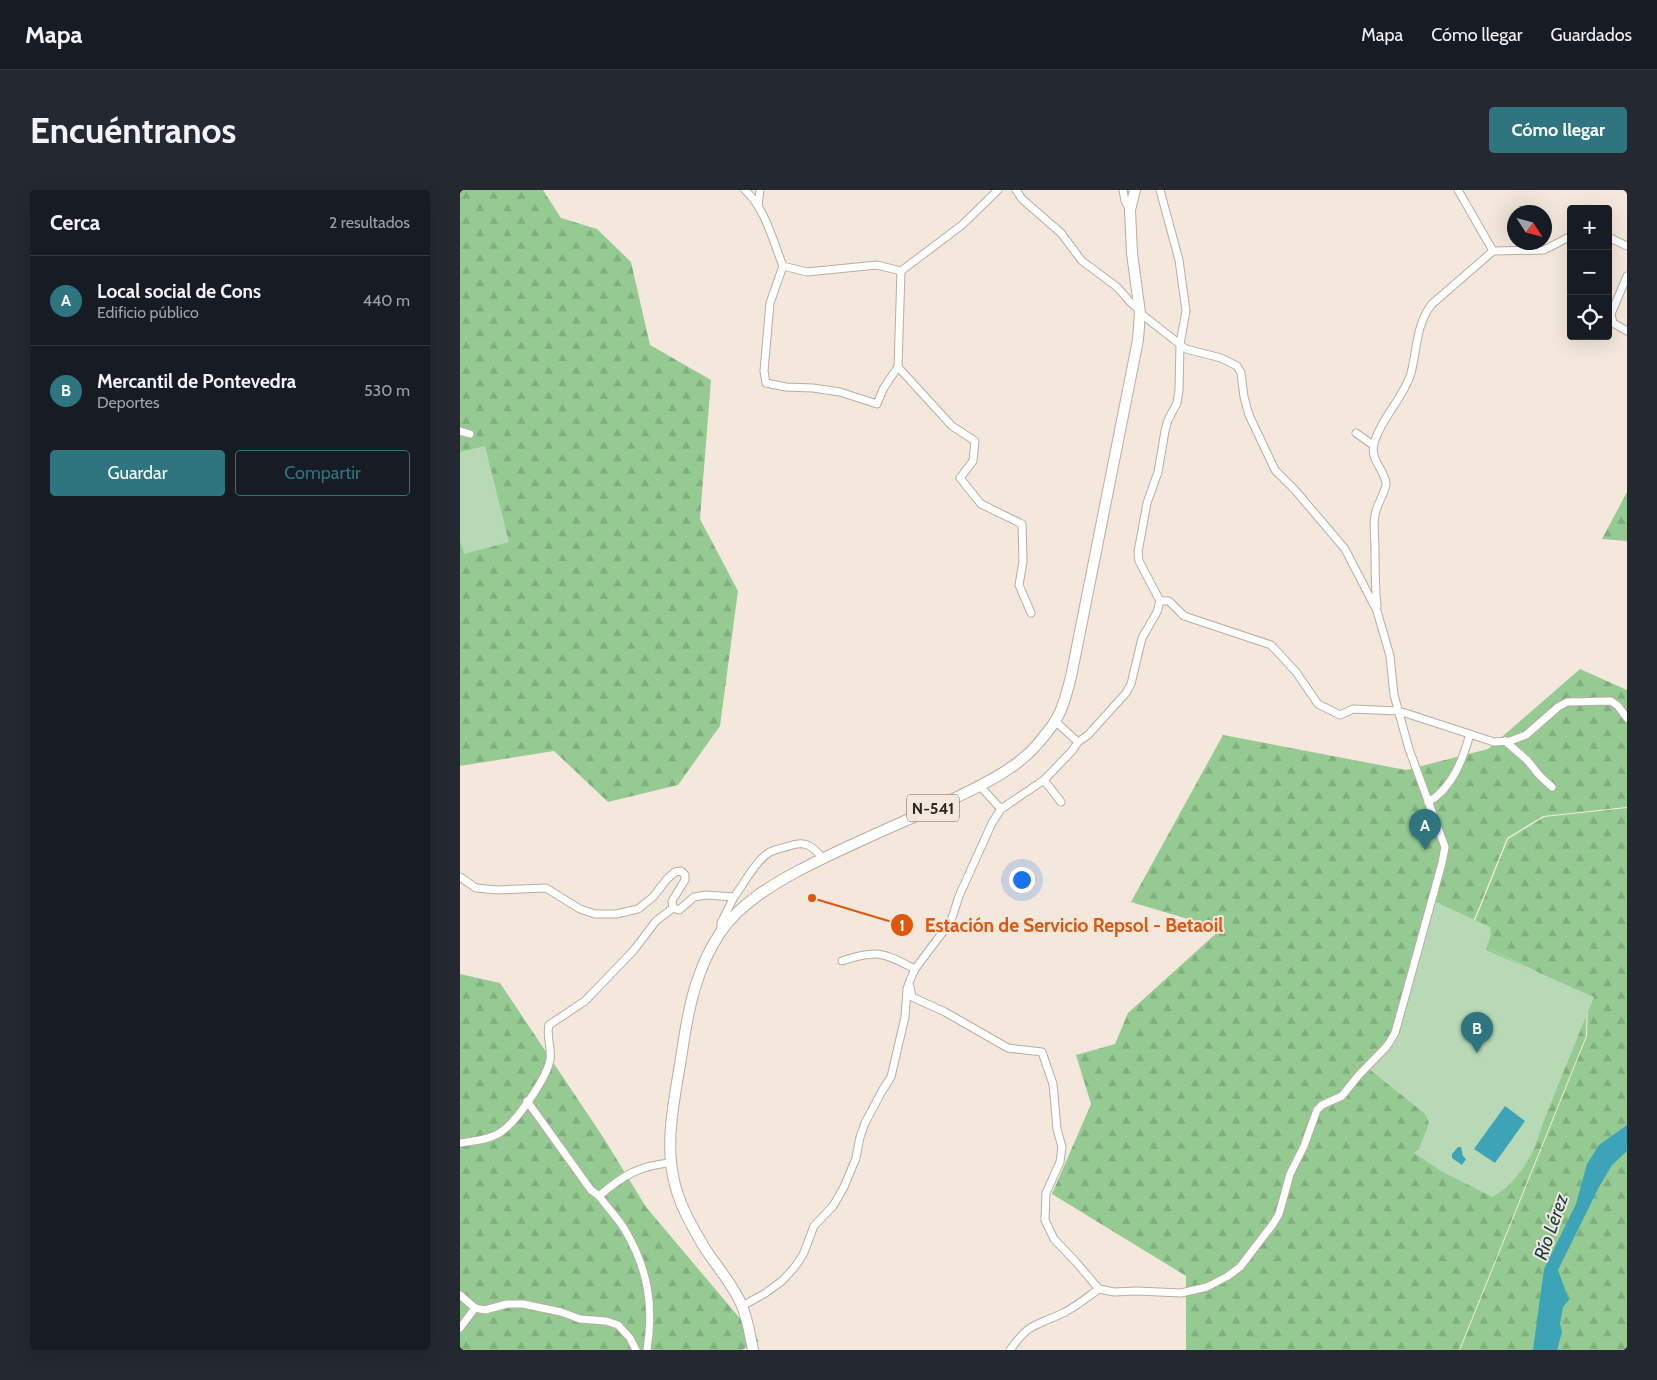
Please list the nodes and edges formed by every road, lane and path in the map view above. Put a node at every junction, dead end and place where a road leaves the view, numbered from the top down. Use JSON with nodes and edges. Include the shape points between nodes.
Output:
{"nodes":[{"id":1,"x":745,"y":190,"type":"edge"},
{"id":2,"x":759,"y":190,"type":"edge"},
{"id":3,"x":998,"y":190,"type":"edge"},
{"id":4,"x":1016,"y":190,"type":"edge"},
{"id":5,"x":1123,"y":190,"type":"edge"},
{"id":6,"x":1135,"y":190,"type":"edge"},
{"id":7,"x":1160,"y":190,"type":"edge"},
{"id":8,"x":1458,"y":190,"type":"edge"},
{"id":9,"x":751,"y":195,"type":"junction"},
{"id":10,"x":758,"y":206,"type":"junction"},
{"id":11,"x":1130,"y":210,"type":"junction"},
{"id":12,"x":1567,"y":238,"type":"edge"},
{"id":13,"x":1612,"y":239,"type":"edge"},
{"id":14,"x":1627,"y":246,"type":"edge"},
{"id":15,"x":1493,"y":251,"type":"junction"},
{"id":16,"x":783,"y":266,"type":"junction"},
{"id":17,"x":901,"y":271,"type":"junction"},
{"id":18,"x":1627,"y":276,"type":"edge"},
{"id":19,"x":1139,"y":311,"type":"junction"},
{"id":20,"x":1627,"y":331,"type":"edge"},
{"id":21,"x":1180,"y":344,"type":"junction"},
{"id":22,"x":898,"y":367,"type":"junction"},
{"id":23,"x":460,"y":430,"type":"edge"},
{"id":24,"x":1356,"y":433,"type":"dead end"},
{"id":25,"x":470,"y":434,"type":"dead end"},
{"id":26,"x":1374,"y":445,"type":"junction"},
{"id":27,"x":1160,"y":601,"type":"junction"},
{"id":28,"x":1377,"y":612,"type":"junction"},
{"id":29,"x":1030,"y":613,"type":"dead end"},
{"id":30,"x":1399,"y":711,"type":"junction"},
{"id":31,"x":1627,"y":718,"type":"edge"},
{"id":32,"x":1055,"y":721,"type":"junction"},
{"id":33,"x":1470,"y":734,"type":"junction"},
{"id":34,"x":1505,"y":741,"type":"junction"},
{"id":35,"x":1078,"y":742,"type":"junction"},
{"id":36,"x":1044,"y":780,"type":"junction"},
{"id":37,"x":979,"y":785,"type":"junction"},
{"id":38,"x":1552,"y":787,"type":"dead end"},
{"id":39,"x":1061,"y":802,"type":"dead end"},
{"id":40,"x":1428,"y":802,"type":"junction"},
{"id":41,"x":1002,"y":809,"type":"junction"},
{"id":42,"x":822,"y":858,"type":"junction"},
{"id":43,"x":460,"y":877,"type":"edge"},
{"id":44,"x":734,"y":898,"type":"junction"},
{"id":45,"x":673,"y":908,"type":"junction"},
{"id":46,"x":721,"y":932,"type":"junction"},
{"id":47,"x":842,"y":961,"type":"dead end"},
{"id":48,"x":915,"y":969,"type":"junction"},
{"id":49,"x":910,"y":980,"type":"junction"},
{"id":50,"x":527,"y":1101,"type":"junction"},
{"id":51,"x":460,"y":1143,"type":"edge"},
{"id":52,"x":671,"y":1163,"type":"junction"},
{"id":53,"x":598,"y":1196,"type":"junction"},
{"id":54,"x":1099,"y":1289,"type":"junction"},
{"id":55,"x":460,"y":1295,"type":"edge"},
{"id":56,"x":742,"y":1306,"type":"junction"},
{"id":57,"x":476,"y":1308,"type":"junction"},
{"id":58,"x":460,"y":1328,"type":"edge"},
{"id":59,"x":636,"y":1350,"type":"edge"},
{"id":60,"x":646,"y":1350,"type":"edge"},
{"id":61,"x":753,"y":1350,"type":"edge"},
{"id":62,"x":1010,"y":1350,"type":"edge"}],
"edges":[{"from":1,"to":9,"type":"street"},
{"from":2,"to":9,"type":"street"},
{"from":2,"to":10,"type":"street"},
{"from":3,"to":17,"type":"street","via":[[962,224]]},
{"from":4,"to":19,"type":"street","via":[[1061,233],[1082,262],[1117,287]]},
{"from":5,"to":11,"type":"street","via":[[1124,201]]},
{"from":6,"to":11,"type":"highway","number":"N-541"},
{"from":7,"to":21,"type":"street","via":[[1179,260],[1186,311]]},
{"from":8,"to":15,"type":"street"},
{"from":9,"to":10,"type":"street"},
{"from":10,"to":16,"type":"street"},
{"from":11,"to":19,"type":"highway","number":"N-541"},
{"from":12,"to":15,"type":"street","via":[[1544,250]]},
{"from":13,"to":14,"type":"street"},
{"from":15,"to":26,"type":"street","via":[[1426,311],[1416,340],[1408,382],[1380,428]]},
{"from":16,"to":17,"type":"street","via":[[807,272],[878,265]]},
{"from":16,"to":22,"type":"street","via":[[770,303],[764,371],[766,383],[840,392],[877,404]]},
{"from":17,"to":22,"type":"street"},
{"from":18,"to":20,"type":"street","via":[[1611,314],[1613,323]]},
{"from":19,"to":21,"type":"street"},
{"from":19,"to":32,"type":"highway","number":"N-541","via":[[1131,380],[1071,677]]},
{"from":21,"to":27,"type":"street","via":[[1177,403],[1165,431],[1138,552],[1139,561]]},
{"from":21,"to":28,"type":"street","via":[[1186,349],[1221,358],[1237,366],[1249,414],[1275,470],[1345,549]]},
{"from":22,"to":29,"type":"street","via":[[952,426],[975,441],[973,461],[960,478],[981,504],[1022,524],[1023,562],[1019,584]]},
{"from":23,"to":25,"type":"street"},
{"from":24,"to":26,"type":"street"},
{"from":26,"to":28,"type":"street","via":[[1376,462],[1386,483],[1374,517]]},
{"from":27,"to":30,"type":"street","via":[[1169,601],[1184,616],[1271,645],[1296,672],[1318,704],[1340,715],[1353,709]]},
{"from":27,"to":35,"type":"street","via":[[1142,638],[1126,693]]},
{"from":28,"to":30,"type":"street","via":[[1390,656]]},
{"from":30,"to":33,"type":"street"},
{"from":30,"to":40,"type":"street"},
{"from":31,"to":34,"type":"street","via":[[1611,701],[1568,702],[1526,735]]},
{"from":32,"to":35,"type":"street"},
{"from":32,"to":37,"type":"highway","number":"N-541","via":[[1040,742],[1014,766]]},
{"from":33,"to":34,"type":"street","via":[[1494,742]]},
{"from":33,"to":40,"type":"street","via":[[1463,759],[1445,789]]},
{"from":34,"to":38,"type":"street"},
{"from":35,"to":36,"type":"street"},
{"from":36,"to":39,"type":"street"},
{"from":36,"to":41,"type":"street"},
{"from":37,"to":41,"type":"street"},
{"from":37,"to":42,"type":"highway","number":"N-541"},
{"from":40,"to":54,"type":"street","via":[[1445,847],[1395,1033],[1342,1096],[1317,1110],[1273,1224],[1240,1267],[1207,1287],[1181,1293]]},
{"from":41,"to":48,"type":"street","via":[[992,822],[959,896],[952,921]]},
{"from":42,"to":44,"type":"street","via":[[807,844],[794,844],[769,852]]},
{"from":42,"to":46,"type":"highway","number":"N-541","via":[[777,882],[739,910]]},
{"from":43,"to":45,"type":"street","via":[[476,888],[546,888],[580,909],[595,914],[616,914],[638,909],[667,879],[681,871],[685,880],[672,901]]},
{"from":44,"to":45,"type":"street","via":[[706,895],[694,897],[678,910]]},
{"from":44,"to":46,"type":"street"},
{"from":45,"to":50,"type":"street","via":[[656,921],[634,950],[585,1001],[549,1026],[550,1058],[545,1076]]},
{"from":46,"to":52,"type":"highway","number":"N-541","via":[[697,980],[687,1020],[675,1098]]},
{"from":47,"to":48,"type":"street","via":[[878,953]]},
{"from":48,"to":49,"type":"street"},
{"from":49,"to":54,"type":"street","via":[[911,996],[916,999],[1008,1048],[1042,1052],[1054,1084],[1057,1129],[1062,1147],[1060,1162],[1046,1193],[1045,1220],[1054,1239]]},
{"from":49,"to":56,"type":"street","via":[[891,1078],[865,1123],[844,1187],[833,1206],[814,1226],[803,1255],[794,1268],[782,1281]]},
{"from":50,"to":51,"type":"street","via":[[500,1133],[484,1140]]},
{"from":50,"to":53,"type":"street"},
{"from":52,"to":53,"type":"street","via":[[638,1169],[614,1182]]},
{"from":52,"to":56,"type":"highway","number":"N-541","via":[[683,1208]]},
{"from":53,"to":60,"type":"street","via":[[624,1229],[641,1262],[648,1287]]},
{"from":54,"to":62,"type":"street","via":[[1063,1313],[1033,1325],[1022,1333]]},
{"from":55,"to":57,"type":"street"},
{"from":56,"to":61,"type":"highway","number":"N-541"},
{"from":57,"to":58,"type":"street"},
{"from":57,"to":59,"type":"street","via":[[485,1310],[523,1304],[580,1319],[618,1324]]}]}
